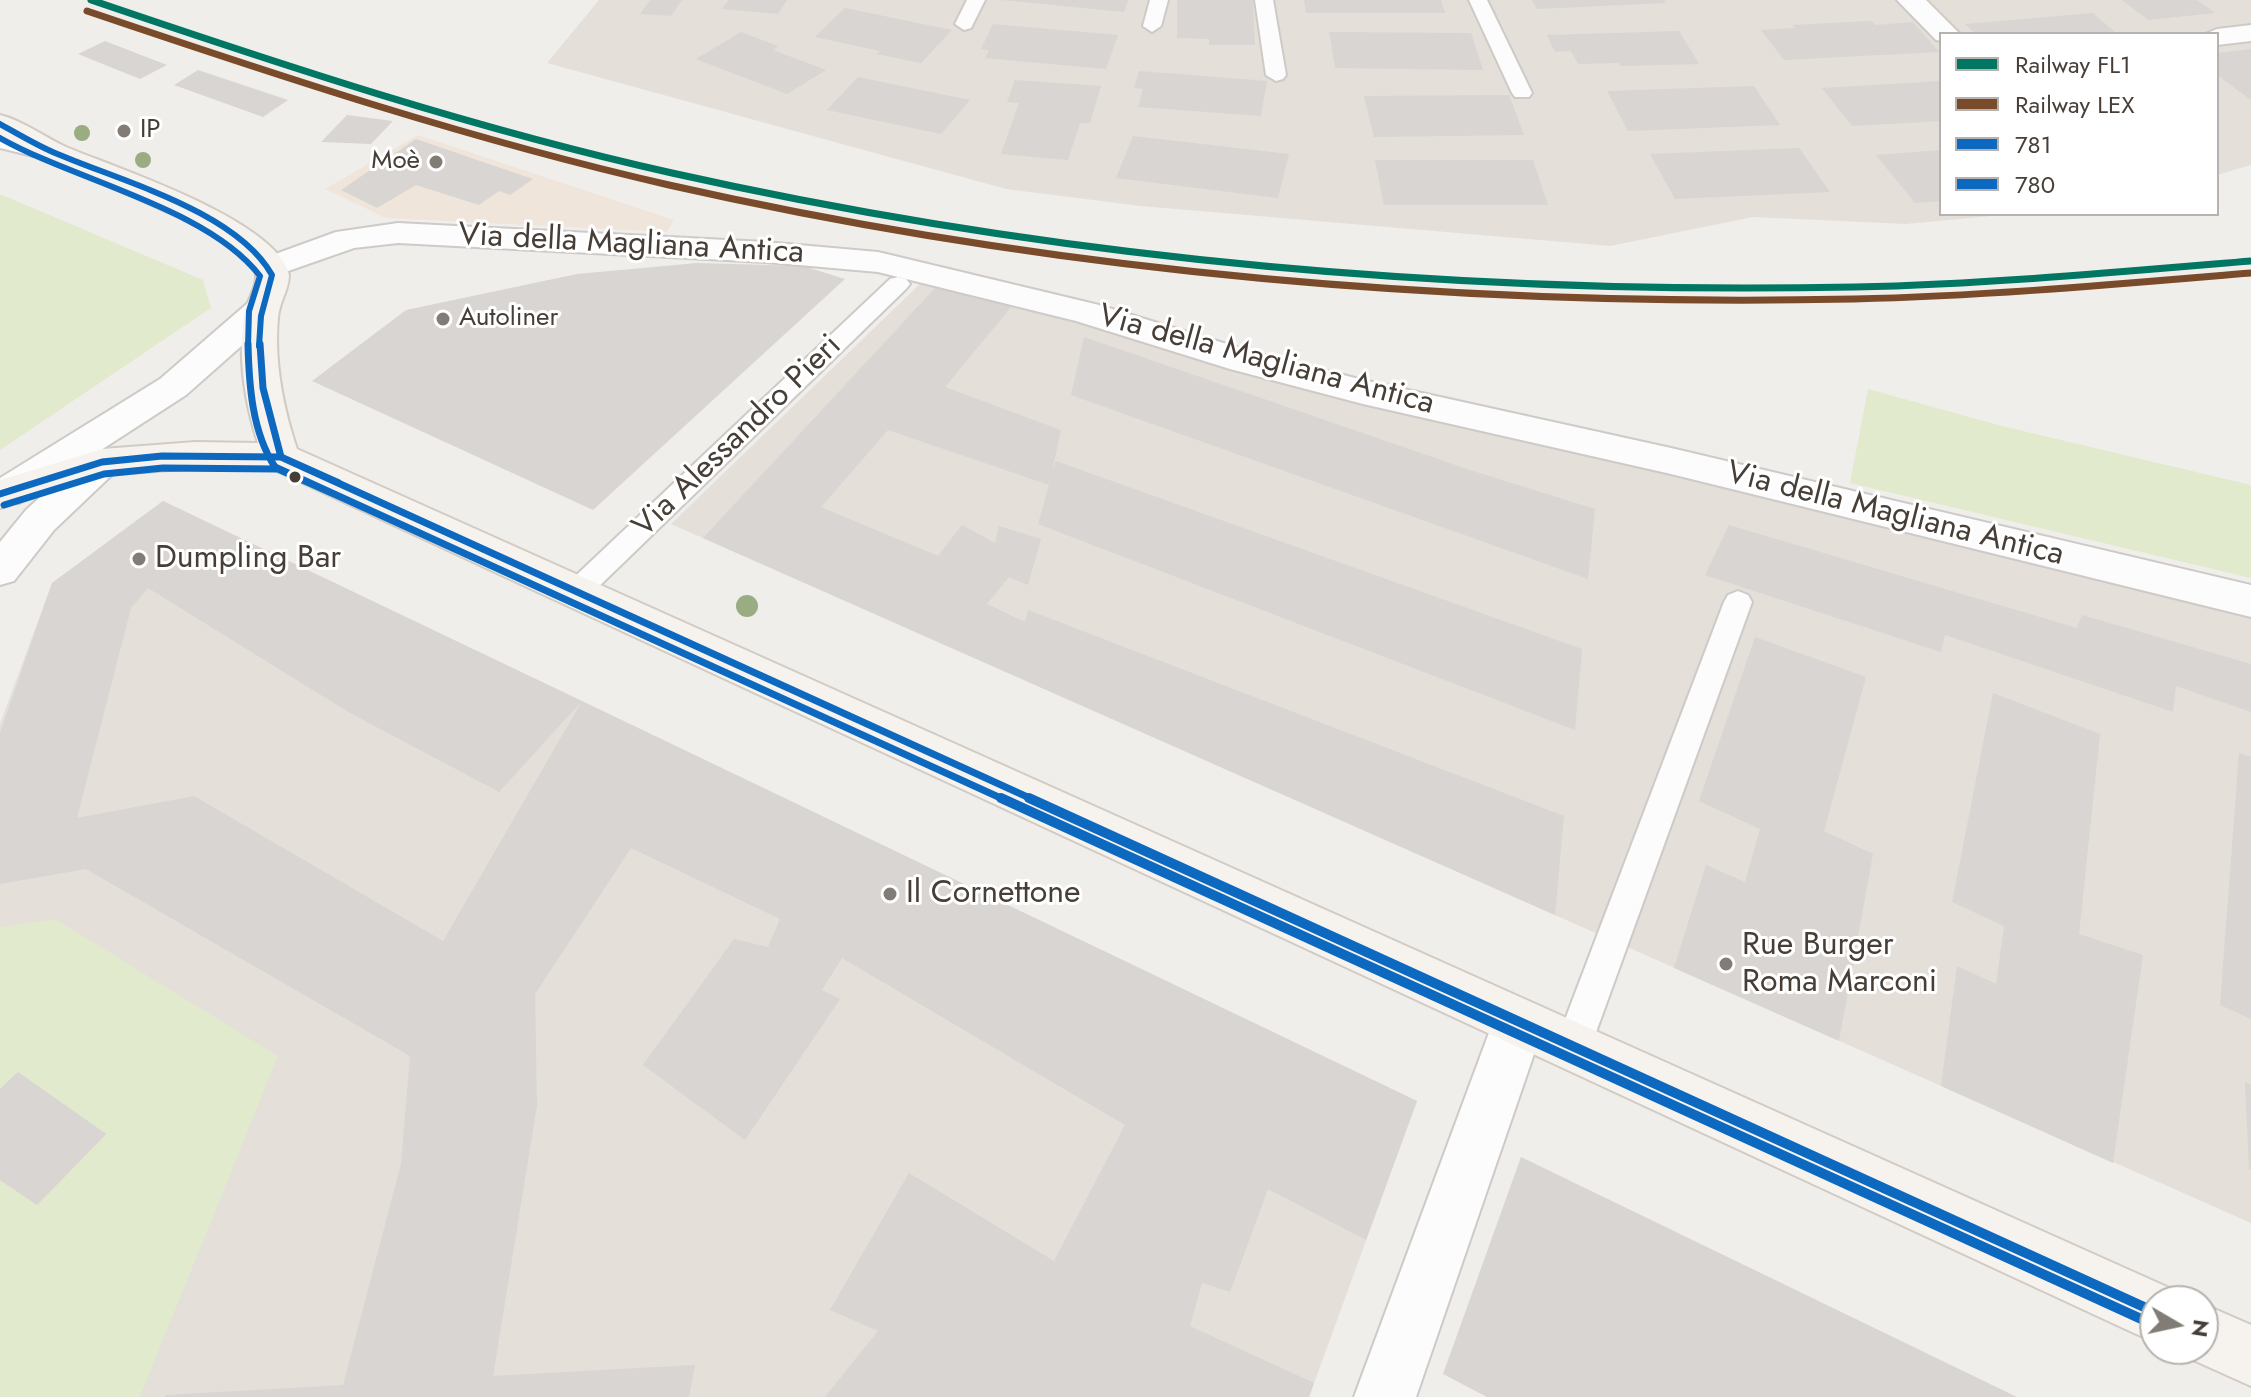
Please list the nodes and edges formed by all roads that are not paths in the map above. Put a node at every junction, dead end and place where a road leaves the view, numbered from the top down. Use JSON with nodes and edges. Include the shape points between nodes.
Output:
{"nodes":[{"id":1,"x":976,"y":0,"type":"edge"},
{"id":2,"x":1159,"y":0,"type":"edge"},
{"id":3,"x":1264,"y":0,"type":"edge"},
{"id":4,"x":1478,"y":0,"type":"edge"},
{"id":5,"x":1910,"y":0,"type":"edge"},
{"id":6,"x":964,"y":24,"type":"dead end"},
{"id":7,"x":1152,"y":26,"type":"dead end"},
{"id":8,"x":1944,"y":32,"type":"edge"},
{"id":9,"x":2251,"y":33,"type":"edge"},
{"id":10,"x":2219,"y":37,"type":"edge"},
{"id":11,"x":1276,"y":75,"type":"dead end"},
{"id":12,"x":1522,"y":93,"type":"dead end"},
{"id":13,"x":0,"y":124,"type":"edge"},
{"id":14,"x":0,"y":139,"type":"edge"},
{"id":15,"x":49,"y":151,"type":"junction"},
{"id":16,"x":271,"y":267,"type":"junction"},
{"id":17,"x":898,"y":284,"type":"dead end"},
{"id":18,"x":261,"y":310,"type":"junction"},
{"id":19,"x":281,"y":457,"type":"junction"},
{"id":20,"x":102,"y":462,"type":"junction"},
{"id":21,"x":2,"y":493,"type":"edge"},
{"id":22,"x":0,"y":570,"type":"edge"},
{"id":23,"x":578,"y":590,"type":"junction"},
{"id":24,"x":2251,"y":601,"type":"edge"},
{"id":25,"x":1738,"y":602,"type":"dead end"},
{"id":26,"x":1519,"y":1022,"type":"junction"},
{"id":27,"x":1573,"y":1046,"type":"junction"},
{"id":28,"x":2139,"y":1305,"type":"edge"},
{"id":29,"x":2219,"y":1341,"type":"edge"},
{"id":30,"x":2251,"y":1356,"type":"edge"},
{"id":31,"x":1385,"y":1397,"type":"edge"}],
"edges":[{"from":1,"to":6,"type":"lane"},
{"from":2,"to":7,"type":"lane"},
{"from":3,"to":11,"type":"lane"},
{"from":4,"to":12,"type":"lane"},
{"from":5,"to":8,"type":"street"},
{"from":9,"to":10,"type":"street"},
{"from":13,"to":15,"type":"main road"},
{"from":14,"to":15,"type":"street"},
{"from":15,"to":16,"type":"main road","via":[[224,227],[253,246]]},
{"from":16,"to":18,"type":"main road","via":[[271,290]]},
{"from":16,"to":24,"type":"street","name":"Via della Magliana Antica","via":[[348,239],[398,233],[878,262],[1087,313],[1363,392]]},
{"from":17,"to":23,"type":"lane","name":"Via Alessandro Pieri"},
{"from":18,"to":19,"type":"main road","via":[[264,401]]},
{"from":18,"to":21,"type":"street","via":[[173,387]]},
{"from":19,"to":20,"type":"main road"},
{"from":19,"to":23,"type":"main road"},
{"from":20,"to":21,"type":"main road"},
{"from":20,"to":22,"type":"street","via":[[40,520]]},
{"from":23,"to":26,"type":"main road"},
{"from":25,"to":27,"type":"lane"},
{"from":26,"to":27,"type":"main road"},
{"from":26,"to":31,"type":"street"},
{"from":27,"to":28,"type":"main road"},
{"from":29,"to":30,"type":"main road"}]}
